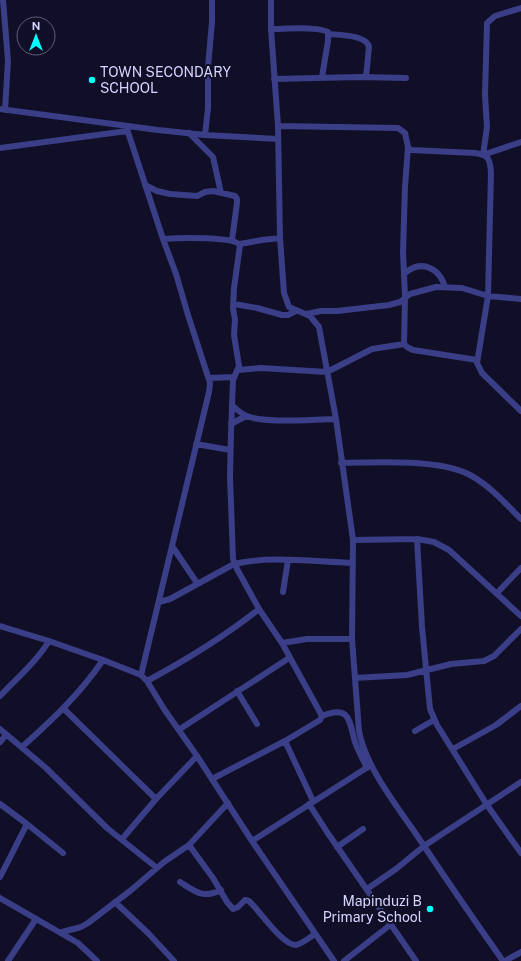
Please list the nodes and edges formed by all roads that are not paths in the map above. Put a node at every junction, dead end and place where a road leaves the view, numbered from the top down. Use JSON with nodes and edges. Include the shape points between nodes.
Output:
{"nodes":[{"id":1,"x":3,"y":0,"type":"edge"},
{"id":2,"x":212,"y":0,"type":"edge"},
{"id":3,"x":271,"y":0,"type":"edge"},
{"id":4,"x":521,"y":8,"type":"edge"},
{"id":5,"x":271,"y":29,"type":"junction"},
{"id":6,"x":329,"y":34,"type":"junction"},
{"id":7,"x":322,"y":77,"type":"junction"},
{"id":8,"x":366,"y":77,"type":"junction"},
{"id":9,"x":406,"y":78,"type":"dead end"},
{"id":10,"x":274,"y":79,"type":"junction"},
{"id":11,"x":2,"y":110,"type":"edge"},
{"id":12,"x":278,"y":126,"type":"junction"},
{"id":13,"x":126,"y":128,"type":"junction"},
{"id":14,"x":189,"y":133,"type":"junction"},
{"id":15,"x":205,"y":135,"type":"junction"},
{"id":16,"x":278,"y":139,"type":"junction"},
{"id":17,"x":521,"y":142,"type":"edge"},
{"id":18,"x":408,"y":147,"type":"junction"},
{"id":19,"x":0,"y":148,"type":"edge"},
{"id":20,"x":483,"y":154,"type":"junction"},
{"id":21,"x":145,"y":185,"type":"junction"},
{"id":22,"x":221,"y":193,"type":"junction"},
{"id":23,"x":280,"y":238,"type":"junction"},
{"id":24,"x":163,"y":239,"type":"junction"},
{"id":25,"x":232,"y":240,"type":"junction"},
{"id":26,"x":240,"y":244,"type":"junction"},
{"id":27,"x":404,"y":274,"type":"junction"},
{"id":28,"x":445,"y":287,"type":"junction"},
{"id":29,"x":488,"y":296,"type":"junction"},
{"id":30,"x":405,"y":297,"type":"junction"},
{"id":31,"x":521,"y":299,"type":"edge"},
{"id":32,"x":234,"y":304,"type":"junction"},
{"id":33,"x":296,"y":311,"type":"junction"},
{"id":34,"x":306,"y":314,"type":"junction"},
{"id":35,"x":404,"y":344,"type":"junction"},
{"id":36,"x":477,"y":360,"type":"junction"},
{"id":37,"x":238,"y":370,"type":"junction"},
{"id":38,"x":327,"y":372,"type":"junction"},
{"id":39,"x":234,"y":377,"type":"junction"},
{"id":40,"x":209,"y":378,"type":"junction"},
{"id":41,"x":232,"y":405,"type":"junction"},
{"id":42,"x":521,"y":411,"type":"edge"},
{"id":43,"x":246,"y":416,"type":"junction"},
{"id":44,"x":336,"y":419,"type":"junction"},
{"id":45,"x":231,"y":424,"type":"junction"},
{"id":46,"x":196,"y":444,"type":"junction"},
{"id":47,"x":230,"y":450,"type":"junction"},
{"id":48,"x":342,"y":463,"type":"junction"},
{"id":49,"x":521,"y":519,"type":"edge"},
{"id":50,"x":417,"y":539,"type":"junction"},
{"id":51,"x":353,"y":540,"type":"junction"},
{"id":52,"x":172,"y":546,"type":"junction"},
{"id":53,"x":288,"y":560,"type":"junction"},
{"id":54,"x":353,"y":563,"type":"junction"},
{"id":55,"x":234,"y":564,"type":"junction"},
{"id":56,"x":521,"y":568,"type":"edge"},
{"id":57,"x":197,"y":583,"type":"junction"},
{"id":58,"x":283,"y":592,"type":"dead end"},
{"id":59,"x":497,"y":593,"type":"junction"},
{"id":60,"x":159,"y":602,"type":"junction"},
{"id":61,"x":259,"y":609,"type":"junction"},
{"id":62,"x":521,"y":616,"type":"edge"},
{"id":63,"x":0,"y":626,"type":"edge"},
{"id":64,"x":521,"y":629,"type":"edge"},
{"id":65,"x":352,"y":639,"type":"junction"},
{"id":66,"x":49,"y":641,"type":"junction"},
{"id":67,"x":282,"y":643,"type":"junction"},
{"id":68,"x":289,"y":658,"type":"junction"},
{"id":69,"x":103,"y":660,"type":"junction"},
{"id":70,"x":427,"y":670,"type":"junction"},
{"id":71,"x":141,"y":676,"type":"junction"},
{"id":72,"x":355,"y":678,"type":"junction"},
{"id":73,"x":147,"y":681,"type":"junction"},
{"id":74,"x":237,"y":691,"type":"junction"},
{"id":75,"x":0,"y":696,"type":"edge"},
{"id":76,"x":521,"y":706,"type":"edge"},
{"id":77,"x":64,"y":709,"type":"junction"},
{"id":78,"x":322,"y":716,"type":"junction"},
{"id":79,"x":434,"y":720,"type":"junction"},
{"id":80,"x":257,"y":724,"type":"dead end"},
{"id":81,"x":0,"y":729,"type":"edge"},
{"id":82,"x":180,"y":729,"type":"junction"},
{"id":83,"x":416,"y":731,"type":"dead end"},
{"id":84,"x":6,"y":735,"type":"junction"},
{"id":85,"x":285,"y":741,"type":"junction"},
{"id":86,"x":0,"y":742,"type":"edge"},
{"id":87,"x":22,"y":747,"type":"junction"},
{"id":88,"x":453,"y":750,"type":"junction"},
{"id":89,"x":197,"y":756,"type":"junction"},
{"id":90,"x":369,"y":767,"type":"junction"},
{"id":91,"x":212,"y":779,"type":"junction"},
{"id":92,"x":521,"y":782,"type":"edge"},
{"id":93,"x":156,"y":799,"type":"junction"},
{"id":94,"x":228,"y":803,"type":"junction"},
{"id":95,"x":311,"y":803,"type":"junction"},
{"id":96,"x":0,"y":804,"type":"edge"},
{"id":97,"x":487,"y":805,"type":"junction"},
{"id":98,"x":27,"y":824,"type":"junction"},
{"id":99,"x":363,"y":829,"type":"dead end"},
{"id":100,"x":122,"y":840,"type":"junction"},
{"id":101,"x":252,"y":841,"type":"junction"},
{"id":102,"x":189,"y":845,"type":"junction"},
{"id":103,"x":424,"y":846,"type":"junction"},
{"id":104,"x":337,"y":847,"type":"junction"},
{"id":105,"x":63,"y":853,"type":"dead end"},
{"id":106,"x":521,"y":853,"type":"edge"},
{"id":107,"x":157,"y":868,"type":"junction"},
{"id":108,"x":0,"y":877,"type":"edge"},
{"id":109,"x":180,"y":882,"type":"dead end"},
{"id":110,"x":367,"y":889,"type":"junction"},
{"id":111,"x":221,"y":890,"type":"junction"},
{"id":112,"x":0,"y":898,"type":"edge"},
{"id":113,"x":115,"y":902,"type":"junction"},
{"id":114,"x":36,"y":919,"type":"junction"},
{"id":115,"x":390,"y":925,"type":"junction"},
{"id":116,"x":62,"y":932,"type":"junction"},
{"id":117,"x":315,"y":934,"type":"junction"},
{"id":118,"x":521,"y":952,"type":"edge"},
{"id":119,"x":8,"y":961,"type":"edge"},
{"id":120,"x":97,"y":961,"type":"edge"},
{"id":121,"x":174,"y":961,"type":"edge"},
{"id":122,"x":334,"y":961,"type":"edge"},
{"id":123,"x":344,"y":961,"type":"edge"},
{"id":124,"x":416,"y":961,"type":"edge"},
{"id":125,"x":504,"y":961,"type":"edge"}],
"edges":[{"from":1,"to":11,"type":"street","via":[[8,61]]},
{"from":2,"to":15,"type":"street"},
{"from":3,"to":5,"type":"street"},
{"from":4,"to":20,"type":"street","via":[[495,16],[488,22],[485,95],[487,127]]},
{"from":5,"to":6,"type":"street","via":[[308,29],[326,31]]},
{"from":5,"to":10,"type":"street"},
{"from":6,"to":7,"type":"street"},
{"from":6,"to":8,"type":"street","via":[[362,38],[368,43]]},
{"from":7,"to":8,"type":"street"},
{"from":7,"to":10,"type":"street"},
{"from":8,"to":9,"type":"street"},
{"from":10,"to":12,"type":"street"},
{"from":11,"to":13,"type":"street"},
{"from":12,"to":16,"type":"street"},
{"from":12,"to":18,"type":"street","via":[[398,128],[406,134]]},
{"from":13,"to":14,"type":"street"},
{"from":13,"to":19,"type":"street"},
{"from":13,"to":21,"type":"street"},
{"from":14,"to":15,"type":"street"},
{"from":14,"to":22,"type":"street","via":[[212,157]]},
{"from":15,"to":16,"type":"street"},
{"from":16,"to":23,"type":"street"},
{"from":17,"to":20,"type":"street"},
{"from":18,"to":20,"type":"street","via":[[413,151]]},
{"from":18,"to":27,"type":"street"},
{"from":20,"to":29,"type":"street","via":[[488,158],[490,165]]},
{"from":21,"to":22,"type":"street","via":[[170,194],[197,196],[215,191]]},
{"from":21,"to":24,"type":"street"},
{"from":22,"to":25,"type":"street","via":[[237,199]]},
{"from":23,"to":26,"type":"street"},
{"from":23,"to":33,"type":"street","via":[[286,301],[289,307]]},
{"from":24,"to":25,"type":"street"},
{"from":24,"to":40,"type":"street"},
{"from":25,"to":26,"type":"street"},
{"from":26,"to":32,"type":"street"},
{"from":27,"to":28,"type":"street","via":[[412,268],[427,267],[439,275]]},
{"from":27,"to":30,"type":"street"},
{"from":28,"to":29,"type":"street","via":[[462,288]]},
{"from":28,"to":30,"type":"street","via":[[434,287]]},
{"from":29,"to":31,"type":"street"},
{"from":29,"to":36,"type":"street"},
{"from":30,"to":34,"type":"street","via":[[400,302],[389,305],[337,311],[321,310]]},
{"from":30,"to":35,"type":"street"},
{"from":32,"to":33,"type":"street","via":[[282,315]]},
{"from":32,"to":37,"type":"street"},
{"from":33,"to":34,"type":"street"},
{"from":34,"to":38,"type":"street","via":[[314,318],[319,327]]},
{"from":35,"to":36,"type":"street","via":[[413,350]]},
{"from":35,"to":38,"type":"street","via":[[372,349]]},
{"from":36,"to":42,"type":"street","via":[[482,373]]},
{"from":37,"to":38,"type":"street","via":[[268,368]]},
{"from":37,"to":39,"type":"street"},
{"from":38,"to":44,"type":"street"},
{"from":39,"to":40,"type":"street"},
{"from":39,"to":41,"type":"street"},
{"from":40,"to":46,"type":"street","via":[[209,392]]},
{"from":41,"to":43,"type":"street"},
{"from":41,"to":45,"type":"street"},
{"from":43,"to":44,"type":"street","via":[[278,420]]},
{"from":43,"to":45,"type":"street"},
{"from":44,"to":48,"type":"street"},
{"from":45,"to":47,"type":"street"},
{"from":46,"to":47,"type":"street"},
{"from":46,"to":52,"type":"street"},
{"from":47,"to":55,"type":"street"},
{"from":48,"to":49,"type":"street","via":[[425,464],[457,469],[482,483]]},
{"from":48,"to":51,"type":"street"},
{"from":50,"to":51,"type":"street"},
{"from":50,"to":59,"type":"street","via":[[434,542],[449,550]]},
{"from":50,"to":70,"type":"street"},
{"from":51,"to":54,"type":"street"},
{"from":52,"to":57,"type":"street"},
{"from":52,"to":60,"type":"street"},
{"from":53,"to":54,"type":"street"},
{"from":53,"to":55,"type":"street"},
{"from":53,"to":58,"type":"street"},
{"from":54,"to":65,"type":"street"},
{"from":55,"to":57,"type":"street"},
{"from":55,"to":61,"type":"street"},
{"from":56,"to":59,"type":"street"},
{"from":57,"to":60,"type":"street","via":[[170,599]]},
{"from":59,"to":62,"type":"street"},
{"from":60,"to":71,"type":"street"},
{"from":61,"to":67,"type":"street"},
{"from":61,"to":73,"type":"street","via":[[187,659]]},
{"from":63,"to":66,"type":"street"},
{"from":64,"to":70,"type":"street","via":[[487,660]]},
{"from":65,"to":67,"type":"street","via":[[307,639]]},
{"from":65,"to":72,"type":"street"},
{"from":66,"to":69,"type":"street"},
{"from":66,"to":75,"type":"street","via":[[31,665]]},
{"from":67,"to":68,"type":"street"},
{"from":68,"to":74,"type":"street"},
{"from":68,"to":78,"type":"street"},
{"from":69,"to":71,"type":"street"},
{"from":69,"to":77,"type":"street"},
{"from":70,"to":72,"type":"street","via":[[407,675]]},
{"from":70,"to":79,"type":"street","via":[[429,704]]},
{"from":71,"to":73,"type":"street"},
{"from":72,"to":90,"type":"street","via":[[359,731]]},
{"from":73,"to":82,"type":"street"},
{"from":74,"to":80,"type":"street"},
{"from":74,"to":82,"type":"street"},
{"from":76,"to":88,"type":"street","via":[[496,725]]},
{"from":77,"to":87,"type":"street"},
{"from":77,"to":93,"type":"street"},
{"from":78,"to":85,"type":"street","via":[[320,720]]},
{"from":78,"to":90,"type":"street","via":[[339,712],[346,716]]},
{"from":79,"to":83,"type":"street"},
{"from":79,"to":88,"type":"street"},
{"from":81,"to":84,"type":"street"},
{"from":82,"to":89,"type":"street"},
{"from":84,"to":86,"type":"street"},
{"from":84,"to":87,"type":"street"},
{"from":85,"to":91,"type":"street"},
{"from":85,"to":95,"type":"street"},
{"from":87,"to":100,"type":"street"},
{"from":88,"to":97,"type":"street"},
{"from":89,"to":91,"type":"street"},
{"from":89,"to":93,"type":"street"},
{"from":90,"to":95,"type":"street"},
{"from":90,"to":103,"type":"street"},
{"from":91,"to":94,"type":"street"},
{"from":92,"to":97,"type":"street"},
{"from":93,"to":100,"type":"street"},
{"from":94,"to":101,"type":"street"},
{"from":94,"to":102,"type":"street"},
{"from":95,"to":101,"type":"street"},
{"from":95,"to":104,"type":"street"},
{"from":96,"to":98,"type":"street"},
{"from":97,"to":103,"type":"street"},
{"from":97,"to":106,"type":"street"},
{"from":98,"to":105,"type":"street"},
{"from":98,"to":108,"type":"street"},
{"from":99,"to":104,"type":"street"},
{"from":100,"to":107,"type":"street"},
{"from":101,"to":117,"type":"street"},
{"from":102,"to":107,"type":"street"},
{"from":102,"to":111,"type":"street"},
{"from":103,"to":110,"type":"street"},
{"from":103,"to":125,"type":"street"},
{"from":104,"to":110,"type":"street"},
{"from":107,"to":113,"type":"street"},
{"from":109,"to":111,"type":"street","via":[[207,895]]},
{"from":110,"to":115,"type":"street"},
{"from":111,"to":117,"type":"street","via":[[233,909],[245,900],[249,901],[291,944],[298,944]]},
{"from":112,"to":114,"type":"street"},
{"from":113,"to":116,"type":"street","via":[[88,923]]},
{"from":113,"to":121,"type":"street","via":[[148,932]]},
{"from":114,"to":116,"type":"street"},
{"from":114,"to":119,"type":"street"},
{"from":115,"to":123,"type":"street"},
{"from":115,"to":124,"type":"street"},
{"from":116,"to":120,"type":"street"},
{"from":117,"to":122,"type":"street"},
{"from":118,"to":125,"type":"street"}]}
